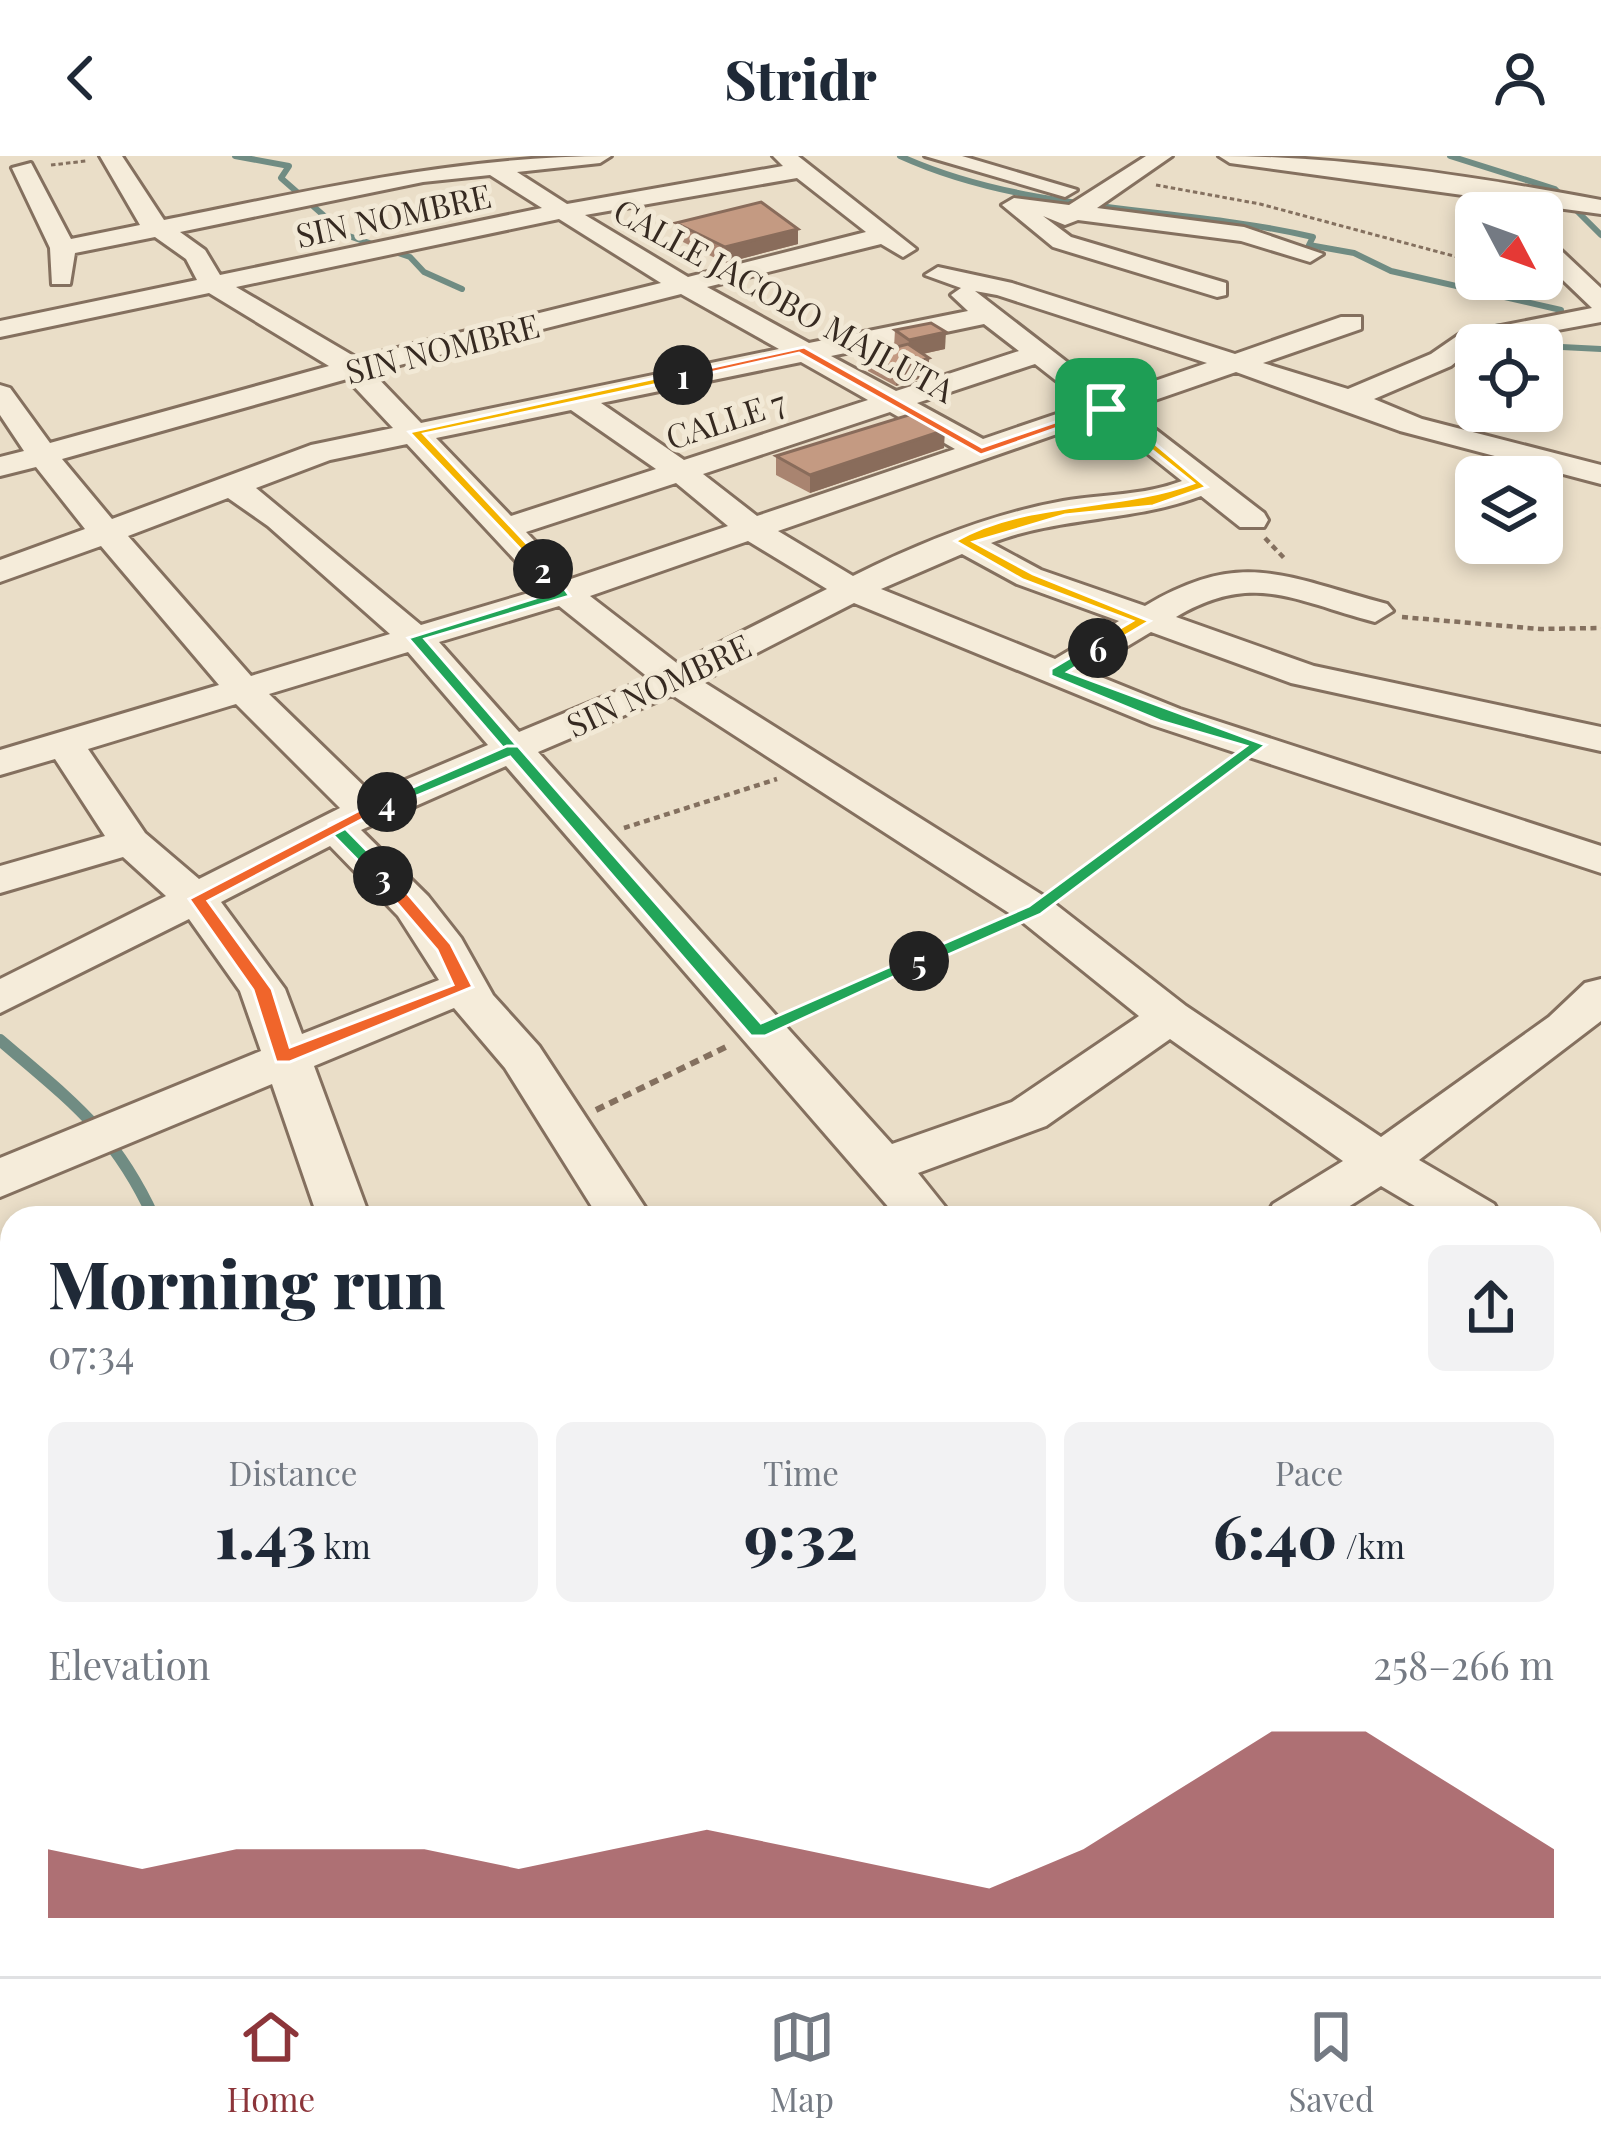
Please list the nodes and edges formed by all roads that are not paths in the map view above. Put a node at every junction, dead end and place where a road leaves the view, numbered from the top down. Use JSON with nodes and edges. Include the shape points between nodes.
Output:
{"nodes":[{"id":1,"x":600,"y":156,"type":"edge"},
{"id":2,"x":936,"y":156,"type":"edge"},
{"id":3,"x":1026,"y":156,"type":"edge"},
{"id":4,"x":1161,"y":156,"type":"edge"},
{"id":5,"x":1229,"y":156,"type":"edge"},
{"id":6,"x":112,"y":157,"type":"edge"},
{"id":7,"x":793,"y":163,"type":"edge"},
{"id":8,"x":685,"y":165,"type":"dead end"},
{"id":9,"x":494,"y":167,"type":"junction"},
{"id":10,"x":23,"y":168,"type":"road end"},
{"id":11,"x":1129,"y":181,"type":"junction"},
{"id":12,"x":712,"y":183,"type":"junction"},
{"id":13,"x":1455,"y":193,"type":"edge"},
{"id":14,"x":1089,"y":205,"type":"junction"},
{"id":15,"x":1563,"y":205,"type":"edge"},
{"id":16,"x":1601,"y":207,"type":"edge"},
{"id":17,"x":560,"y":212,"type":"junction"},
{"id":18,"x":164,"y":228,"type":"junction"},
{"id":19,"x":885,"y":235,"type":"junction"},
{"id":20,"x":63,"y":248,"type":"junction"},
{"id":21,"x":1563,"y":266,"type":"edge"},
{"id":22,"x":1273,"y":269,"type":"dead end"},
{"id":23,"x":938,"y":275,"type":"junction"},
{"id":24,"x":212,"y":284,"type":"junction"},
{"id":25,"x":683,"y":285,"type":"junction"},
{"id":26,"x":1601,"y":302,"type":"edge"},
{"id":27,"x":81,"y":312,"type":"junction"},
{"id":28,"x":1601,"y":314,"type":"edge"},
{"id":29,"x":987,"y":315,"type":"junction"},
{"id":30,"x":1351,"y":323,"type":"dead end"},
{"id":31,"x":0,"y":329,"type":"edge"},
{"id":32,"x":1124,"y":331,"type":"junction"},
{"id":33,"x":800,"y":350,"type":"junction"},
{"id":34,"x":1036,"y":355,"type":"junction"},
{"id":35,"x":1231,"y":365,"type":"junction"},
{"id":36,"x":353,"y":368,"type":"junction"},
{"id":37,"x":0,"y":394,"type":"edge"},
{"id":38,"x":575,"y":399,"type":"junction"},
{"id":39,"x":1349,"y":399,"type":"junction"},
{"id":40,"x":891,"y":400,"type":"junction"},
{"id":41,"x":1106,"y":409,"type":"junction"},
{"id":42,"x":416,"y":432,"type":"junction"},
{"id":43,"x":981,"y":452,"type":"junction"},
{"id":44,"x":44,"y":454,"type":"junction"},
{"id":45,"x":0,"y":467,"type":"edge"},
{"id":46,"x":680,"y":471,"type":"junction"},
{"id":47,"x":1601,"y":475,"type":"edge"},
{"id":48,"x":231,"y":484,"type":"junction"},
{"id":49,"x":1202,"y":484,"type":"junction"},
{"id":50,"x":1252,"y":520,"type":"road end"},
{"id":51,"x":507,"y":528,"type":"junction"},
{"id":52,"x":755,"y":531,"type":"junction"},
{"id":53,"x":110,"y":535,"type":"junction"},
{"id":54,"x":962,"y":541,"type":"junction"},
{"id":55,"x":0,"y":572,"type":"edge"},
{"id":56,"x":852,"y":590,"type":"junction"},
{"id":57,"x":565,"y":593,"type":"junction"},
{"id":58,"x":1375,"y":611,"type":"road end"},
{"id":59,"x":1143,"y":621,"type":"junction"},
{"id":60,"x":416,"y":638,"type":"junction"},
{"id":61,"x":1057,"y":673,"type":"junction"},
{"id":62,"x":675,"y":680,"type":"junction"},
{"id":63,"x":242,"y":689,"type":"junction"},
{"id":64,"x":1601,"y":739,"type":"edge"},
{"id":65,"x":65,"y":744,"type":"junction"},
{"id":66,"x":513,"y":750,"type":"junction"},
{"id":67,"x":0,"y":763,"type":"edge"},
{"id":68,"x":350,"y":819,"type":"junction"},
{"id":69,"x":130,"y":842,"type":"junction"},
{"id":70,"x":1601,"y":860,"type":"edge"},
{"id":71,"x":0,"y":880,"type":"edge"},
{"id":72,"x":197,"y":899,"type":"junction"},
{"id":73,"x":464,"y":987,"type":"junction"},
{"id":74,"x":1601,"y":994,"type":"edge"},
{"id":75,"x":0,"y":998,"type":"edge"},
{"id":76,"x":1170,"y":1017,"type":"junction"},
{"id":77,"x":283,"y":1057,"type":"junction"},
{"id":78,"x":1382,"y":1162,"type":"junction"},
{"id":79,"x":881,"y":1167,"type":"junction"},
{"id":80,"x":0,"y":1178,"type":"edge"},
{"id":81,"x":339,"y":1206,"type":"edge"},
{"id":82,"x":617,"y":1206,"type":"edge"},
{"id":83,"x":917,"y":1206,"type":"edge"},
{"id":84,"x":1310,"y":1206,"type":"edge"},
{"id":85,"x":1456,"y":1206,"type":"edge"}],
"edges":[{"from":1,"to":9,"type":"street","name":"SIN NOMBRE"},
{"from":2,"to":14,"type":"street"},
{"from":3,"to":11,"type":"street"},
{"from":4,"to":11,"type":"street"},
{"from":5,"to":13,"type":"street"},
{"from":6,"to":18,"type":"street","name":"SIN NOMBRE","via":[[146,218]]},
{"from":7,"to":12,"type":"street","name":"SIN NOMBRE"},
{"from":7,"to":19,"type":"street"},
{"from":8,"to":12,"type":"street"},
{"from":9,"to":17,"type":"street","name":"CALLE JACOBO MAJLUTA"},
{"from":9,"to":18,"type":"street","name":"SIN NOMBRE"},
{"from":10,"to":20,"type":"street"},
{"from":11,"to":14,"type":"street"},
{"from":12,"to":17,"type":"street","name":"SIN NOMBRE"},
{"from":14,"to":22,"type":"street","via":[[1310,254]]},
{"from":14,"to":32,"type":"street","via":[[1014,206],[1061,242],[1226,286]]},
{"from":15,"to":16,"type":"street"},
{"from":17,"to":24,"type":"street","name":"SIN NOMBRE"},
{"from":17,"to":25,"type":"street","name":"CALLE JACOBO MAJLUTA"},
{"from":18,"to":20,"type":"street","name":"SIN NOMBRE"},
{"from":18,"to":24,"type":"street","name":"SIN NOMBRE","via":[[196,255]]},
{"from":19,"to":23,"type":"street"},
{"from":19,"to":25,"type":"street","name":"SIN NOMBRE"},
{"from":20,"to":27,"type":"street","via":[[61,278]]},
{"from":21,"to":26,"type":"street"},
{"from":23,"to":29,"type":"street"},
{"from":23,"to":32,"type":"street"},
{"from":24,"to":27,"type":"street","name":"SIN NOMBRE"},
{"from":24,"to":36,"type":"street","name":"SIN NOMBRE"},
{"from":25,"to":33,"type":"street","name":"CALLE JACOBO MAJLUTA"},
{"from":25,"to":36,"type":"street","name":"SIN NOMBRE"},
{"from":27,"to":31,"type":"street","name":"SIN NOMBRE"},
{"from":28,"to":39,"type":"street","via":[[1470,340]]},
{"from":29,"to":33,"type":"street","name":"SIN NOMBRE"},
{"from":29,"to":34,"type":"street"},
{"from":30,"to":35,"type":"street"},
{"from":32,"to":35,"type":"street"},
{"from":33,"to":38,"type":"street","name":"SIN NOMBRE"},
{"from":33,"to":40,"type":"street","name":"CALLE JACOBO MAJLUTA"},
{"from":34,"to":40,"type":"street","name":"CALLE 7"},
{"from":34,"to":41,"type":"street"},
{"from":35,"to":39,"type":"street"},
{"from":35,"to":41,"type":"street"},
{"from":36,"to":42,"type":"street","name":"SIN NOMBRE"},
{"from":36,"to":44,"type":"street","name":"SIN NOMBRE"},
{"from":37,"to":44,"type":"street"},
{"from":38,"to":42,"type":"street","name":"SIN NOMBRE"},
{"from":38,"to":46,"type":"street"},
{"from":39,"to":47,"type":"street","via":[[1475,445]]},
{"from":40,"to":43,"type":"street","name":"CALLE JACOBO MAJLUTA"},
{"from":40,"to":46,"type":"street","name":"CALLE 7"},
{"from":41,"to":43,"type":"street"},
{"from":41,"to":49,"type":"street"},
{"from":42,"to":48,"type":"street","name":"SIN NOMBRE","via":[[322,452]]},
{"from":42,"to":51,"type":"street","name":"SIN NOMBRE"},
{"from":43,"to":52,"type":"street"},
{"from":44,"to":45,"type":"street","name":"SIN NOMBRE"},
{"from":44,"to":53,"type":"street"},
{"from":46,"to":51,"type":"street","name":"CALLE 7"},
{"from":46,"to":52,"type":"street"},
{"from":48,"to":53,"type":"street","name":"SIN NOMBRE"},
{"from":48,"to":60,"type":"street","name":"SIN NOMBRE"},
{"from":49,"to":50,"type":"street"},
{"from":49,"to":54,"type":"street","name":"SIN NOMBRE","via":[[1153,502],[1064,511]]},
{"from":51,"to":57,"type":"street","name":"SIN NOMBRE"},
{"from":52,"to":56,"type":"street"},
{"from":52,"to":57,"type":"street"},
{"from":53,"to":55,"type":"street","name":"SIN NOMBRE"},
{"from":53,"to":63,"type":"street"},
{"from":54,"to":56,"type":"street","name":"SIN NOMBRE"},
{"from":54,"to":59,"type":"street","via":[[1028,577]]},
{"from":56,"to":61,"type":"street"},
{"from":56,"to":62,"type":"street","name":"SIN NOMBRE"},
{"from":57,"to":60,"type":"street"},
{"from":57,"to":62,"type":"street","name":"SIN NOMBRE"},
{"from":58,"to":59,"type":"street","via":[[1258,580],[1228,580]]},
{"from":59,"to":61,"type":"street"},
{"from":59,"to":64,"type":"street","via":[[1304,675]]},
{"from":60,"to":63,"type":"street"},
{"from":60,"to":66,"type":"street","name":"SIN NOMBRE"},
{"from":61,"to":70,"type":"street","via":[[1166,718]]},
{"from":62,"to":66,"type":"street","name":"SIN NOMBRE"},
{"from":62,"to":76,"type":"street","name":"SIN NOMBRE","via":[[1035,910]]},
{"from":63,"to":65,"type":"street"},
{"from":63,"to":68,"type":"street"},
{"from":65,"to":67,"type":"street"},
{"from":65,"to":69,"type":"street"},
{"from":66,"to":68,"type":"street","name":"SIN NOMBRE"},
{"from":66,"to":79,"type":"street","name":"SIN NOMBRE"},
{"from":68,"to":72,"type":"street","name":"SIN NOMBRE"},
{"from":68,"to":73,"type":"street","via":[[445,948]]},
{"from":69,"to":71,"type":"street"},
{"from":69,"to":72,"type":"street"},
{"from":72,"to":75,"type":"street","name":"SIN NOMBRE"},
{"from":72,"to":77,"type":"street","via":[[262,989]]},
{"from":73,"to":77,"type":"street"},
{"from":73,"to":82,"type":"street","via":[[522,1057]]},
{"from":74,"to":78,"type":"street"},
{"from":76,"to":78,"type":"street","name":"SIN NOMBRE"},
{"from":76,"to":79,"type":"street","via":[[1029,1114]]},
{"from":77,"to":80,"type":"street"},
{"from":77,"to":81,"type":"street"},
{"from":78,"to":84,"type":"street"},
{"from":78,"to":85,"type":"street","name":"SIN NOMBRE"},
{"from":79,"to":83,"type":"street","name":"SIN NOMBRE"}]}
